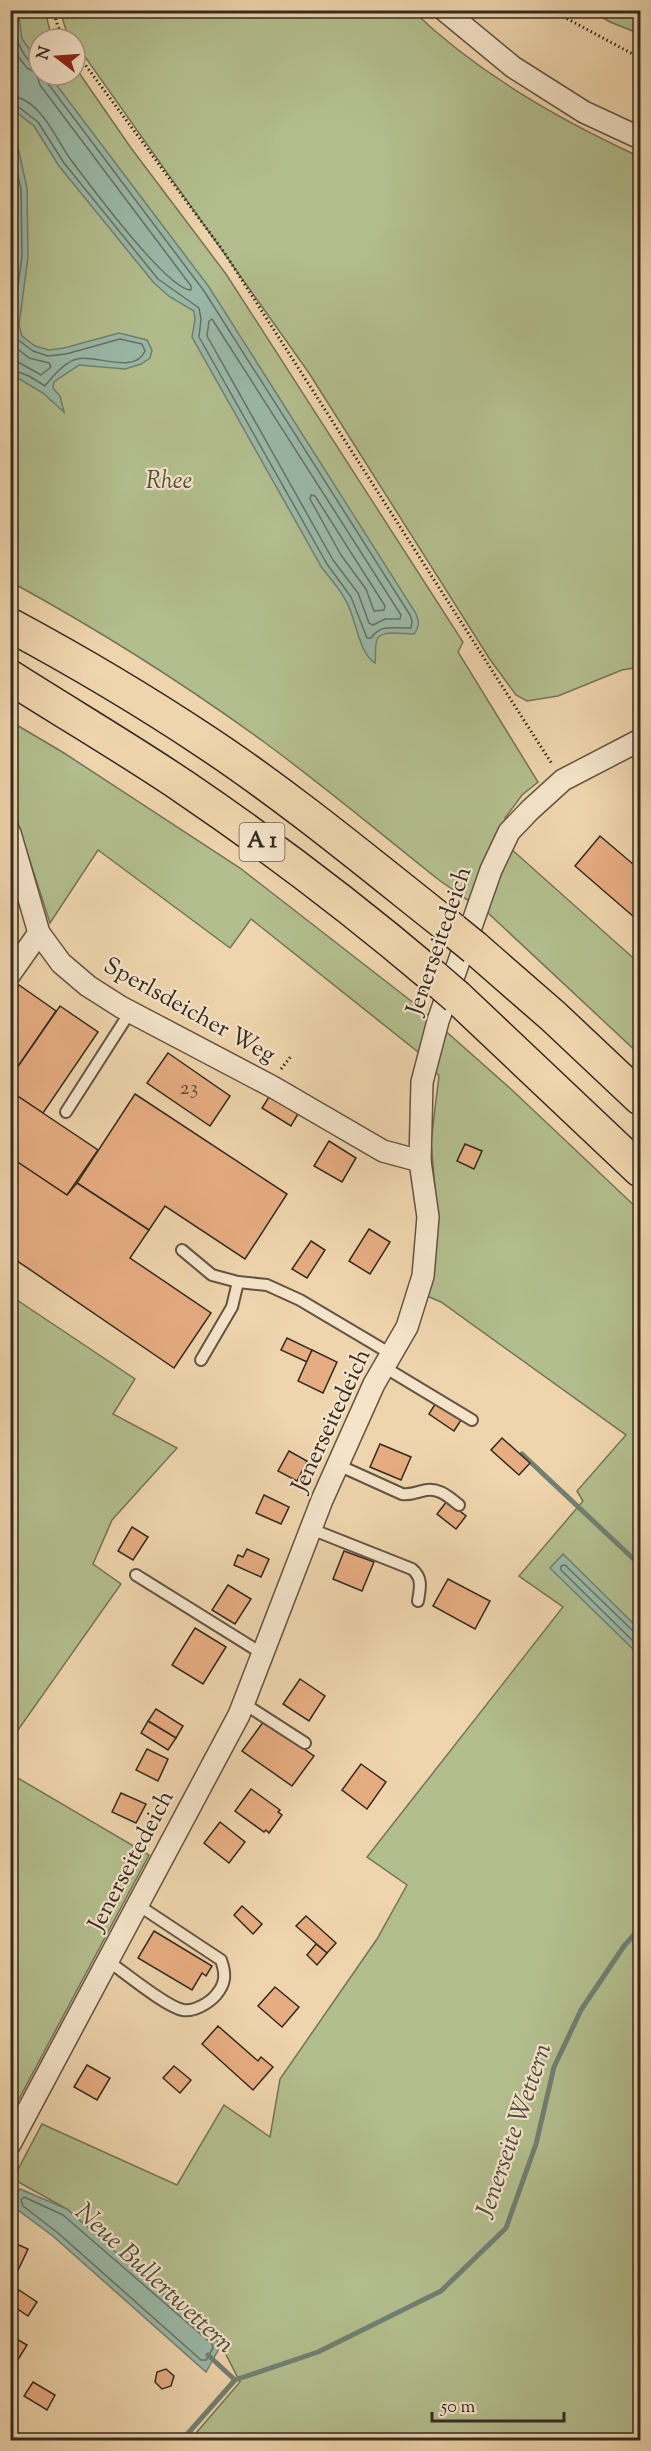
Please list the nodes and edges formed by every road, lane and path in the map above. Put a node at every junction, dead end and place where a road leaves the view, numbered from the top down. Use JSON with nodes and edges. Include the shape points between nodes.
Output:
{"nodes":[{"id":1,"x":54,"y":10,"type":"edge"},
{"id":2,"x":444,"y":10,"type":"edge"},
{"id":3,"x":551,"y":10,"type":"edge"},
{"id":4,"x":58,"y":27,"type":"edge"},
{"id":5,"x":640,"y":58,"type":"edge"},
{"id":6,"x":87,"y":67,"type":"edge"},
{"id":7,"x":640,"y":138,"type":"edge"},
{"id":8,"x":10,"y":625,"type":"edge"},
{"id":9,"x":10,"y":677,"type":"edge"},
{"id":10,"x":10,"y":687,"type":"edge"},
{"id":11,"x":78,"y":720,"type":"junction"},
{"id":12,"x":640,"y":740,"type":"edge"},
{"id":13,"x":563,"y":780,"type":"junction"},
{"id":14,"x":10,"y":833,"type":"edge"},
{"id":15,"x":39,"y":933,"type":"junction"},
{"id":16,"x":10,"y":974,"type":"edge"},
{"id":17,"x":129,"y":1011,"type":"junction"},
{"id":18,"x":640,"y":1098,"type":"edge"},
{"id":19,"x":66,"y":1112,"type":"dead end"},
{"id":20,"x":420,"y":1161,"type":"junction"},
{"id":21,"x":640,"y":1170,"type":"edge"},
{"id":22,"x":182,"y":1250,"type":"dead end"},
{"id":23,"x":238,"y":1282,"type":"junction"},
{"id":24,"x":201,"y":1360,"type":"dead end"},
{"id":25,"x":387,"y":1360,"type":"junction"},
{"id":26,"x":472,"y":1420,"type":"dead end"},
{"id":27,"x":338,"y":1465,"type":"junction"},
{"id":28,"x":459,"y":1505,"type":"dead end"},
{"id":29,"x":311,"y":1529,"type":"junction"},
{"id":30,"x":136,"y":1575,"type":"dead end"},
{"id":31,"x":418,"y":1601,"type":"dead end"},
{"id":32,"x":263,"y":1654,"type":"junction"},
{"id":33,"x":243,"y":1702,"type":"junction"},
{"id":34,"x":305,"y":1743,"type":"dead end"},
{"id":35,"x":138,"y":1905,"type":"junction"},
{"id":36,"x":108,"y":1961,"type":"junction"},
{"id":37,"x":10,"y":2144,"type":"edge"}],
"edges":[{"from":1,"to":4,"type":"path"},
{"from":2,"to":7,"type":"street","via":[[513,67],[584,112]]},
{"from":3,"to":5,"type":"path"},
{"from":6,"to":13,"type":"path","via":[[224,252]]},
{"from":8,"to":18,"type":"highway","number":"A 1","via":[[207,743],[336,837],[464,939]]},
{"from":9,"to":11,"type":"highway"},
{"from":10,"to":11,"type":"highway","number":"A 1"},
{"from":11,"to":21,"type":"highway","number":"A 1","via":[[183,786],[376,928],[446,988]]},
{"from":12,"to":13,"type":"street","name":"Jenerseitedeich"},
{"from":13,"to":20,"type":"street","name":"Jenerseitedeich","via":[[509,832],[491,870],[438,1022],[422,1082]]},
{"from":14,"to":15,"type":"street","name":"Sperlsdeicher Weg"},
{"from":15,"to":16,"type":"street"},
{"from":15,"to":17,"type":"street","name":"Sperlsdeicher Weg","via":[[61,963],[88,986]]},
{"from":17,"to":19,"type":"lane"},
{"from":17,"to":20,"type":"street","name":"Sperlsdeicher Weg","via":[[273,1087],[383,1152]]},
{"from":20,"to":25,"type":"street","name":"Jenerseitedeich","via":[[428,1217],[423,1276],[407,1327]]},
{"from":22,"to":23,"type":"lane","via":[[212,1275]]},
{"from":23,"to":24,"type":"lane","via":[[232,1307]]},
{"from":23,"to":25,"type":"lane","via":[[267,1285],[300,1300]]},
{"from":25,"to":26,"type":"lane"},
{"from":25,"to":27,"type":"street","name":"Jenerseitedeich"},
{"from":27,"to":28,"type":"lane","via":[[402,1494],[425,1489],[441,1491]]},
{"from":27,"to":29,"type":"street","name":"Jenerseitedeich"},
{"from":29,"to":31,"type":"lane","via":[[412,1569],[420,1579]]},
{"from":29,"to":32,"type":"street","name":"Jenerseitedeich"},
{"from":30,"to":32,"type":"lane"},
{"from":32,"to":33,"type":"street","name":"Jenerseitedeich"},
{"from":33,"to":34,"type":"lane"},
{"from":33,"to":35,"type":"street","name":"Jenerseitedeich"},
{"from":35,"to":36,"type":"street","name":"Jenerseitedeich"},
{"from":35,"to":36,"type":"lane","via":[[221,1960],[226,1974],[222,1988],[199,2007],[183,2010]]},
{"from":36,"to":37,"type":"street","name":"Jenerseitedeich"}]}
